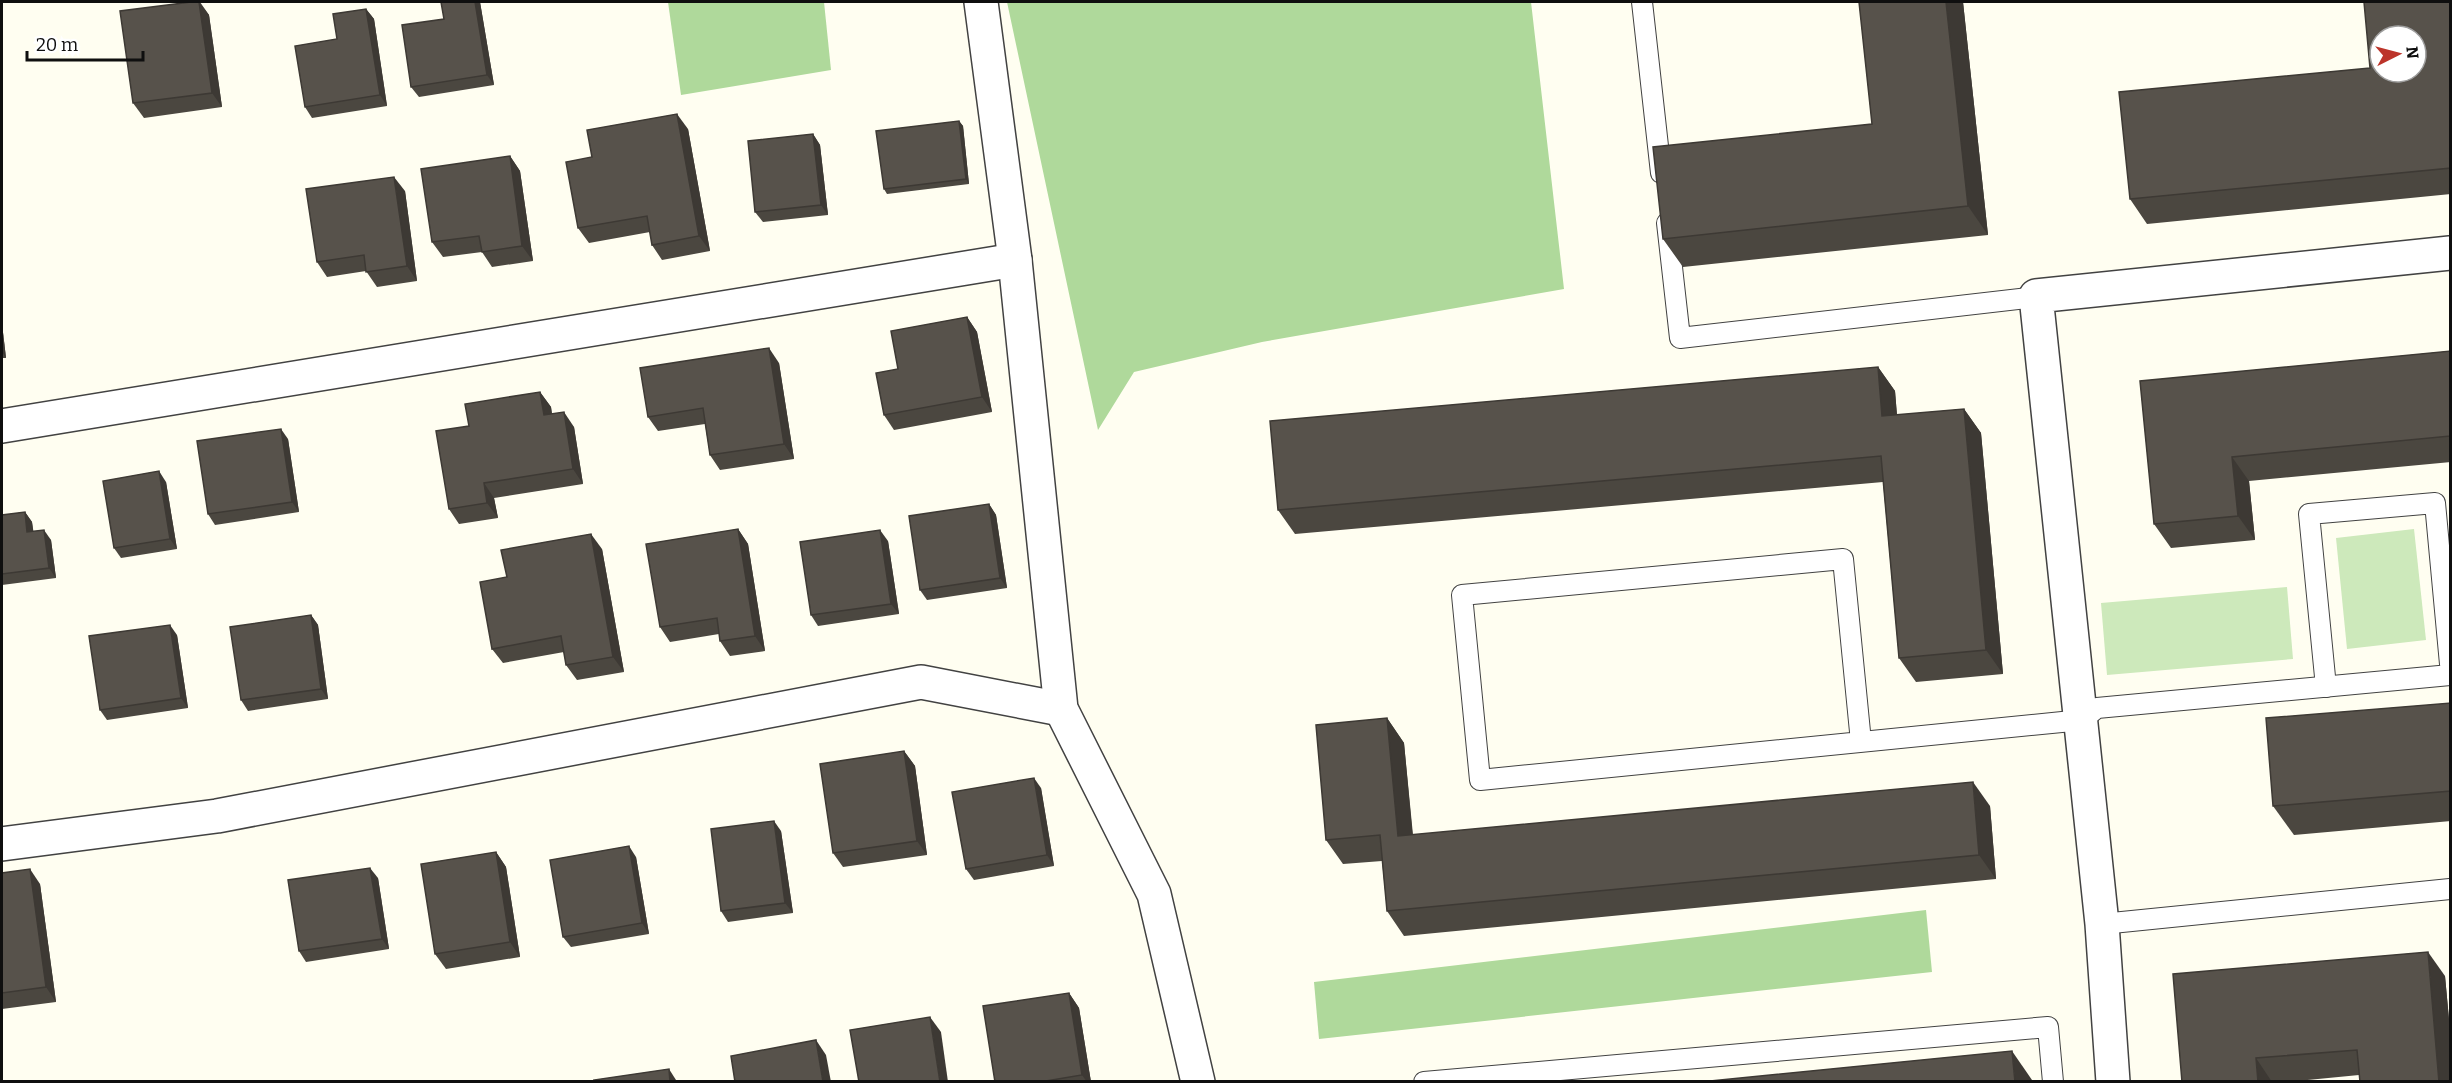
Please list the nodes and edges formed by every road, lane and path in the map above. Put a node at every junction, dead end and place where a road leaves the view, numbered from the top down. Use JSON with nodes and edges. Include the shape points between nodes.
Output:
{"nodes":[{"id":1,"x":981,"y":2,"type":"edge"},
{"id":2,"x":1642,"y":2,"type":"edge"},
{"id":3,"x":2451,"y":253,"type":"edge"},
{"id":4,"x":1015,"y":260,"type":"junction"},
{"id":5,"x":2036,"y":297,"type":"junction"},
{"id":6,"x":2,"y":426,"type":"edge"},
{"id":7,"x":2451,"y":664,"type":"edge"},
{"id":8,"x":2451,"y":675,"type":"edge"},
{"id":9,"x":2326,"y":687,"type":"junction"},
{"id":10,"x":1061,"y":709,"type":"junction"},
{"id":11,"x":2082,"y":720,"type":"junction"},
{"id":12,"x":1861,"y":742,"type":"junction"},
{"id":13,"x":2,"y":844,"type":"edge"},
{"id":14,"x":2451,"y":889,"type":"edge"},
{"id":15,"x":2102,"y":924,"type":"junction"},
{"id":16,"x":1198,"y":1082,"type":"edge"},
{"id":17,"x":1424,"y":1082,"type":"edge"},
{"id":18,"x":2053,"y":1082,"type":"edge"},
{"id":19,"x":2114,"y":1082,"type":"edge"}],
"edges":[{"from":1,"to":4,"type":"street"},
{"from":2,"to":5,"type":"lane","via":[[1680,338]]},
{"from":3,"to":5,"type":"street"},
{"from":4,"to":6,"type":"street"},
{"from":4,"to":10,"type":"street"},
{"from":5,"to":11,"type":"street"},
{"from":7,"to":9,"type":"lane","via":[[2435,503],[2310,514]]},
{"from":8,"to":9,"type":"lane"},
{"from":9,"to":11,"type":"lane","via":[[2097,708]]},
{"from":10,"to":13,"type":"street","via":[[921,682],[217,816]]},
{"from":10,"to":16,"type":"street","via":[[1154,894]]},
{"from":11,"to":12,"type":"lane"},
{"from":11,"to":15,"type":"street"},
{"from":12,"to":12,"type":"lane","via":[[1843,559],[1462,595],[1480,780]]},
{"from":14,"to":15,"type":"lane"},
{"from":15,"to":19,"type":"street"},
{"from":17,"to":18,"type":"lane","via":[[2048,1027]]}]}
